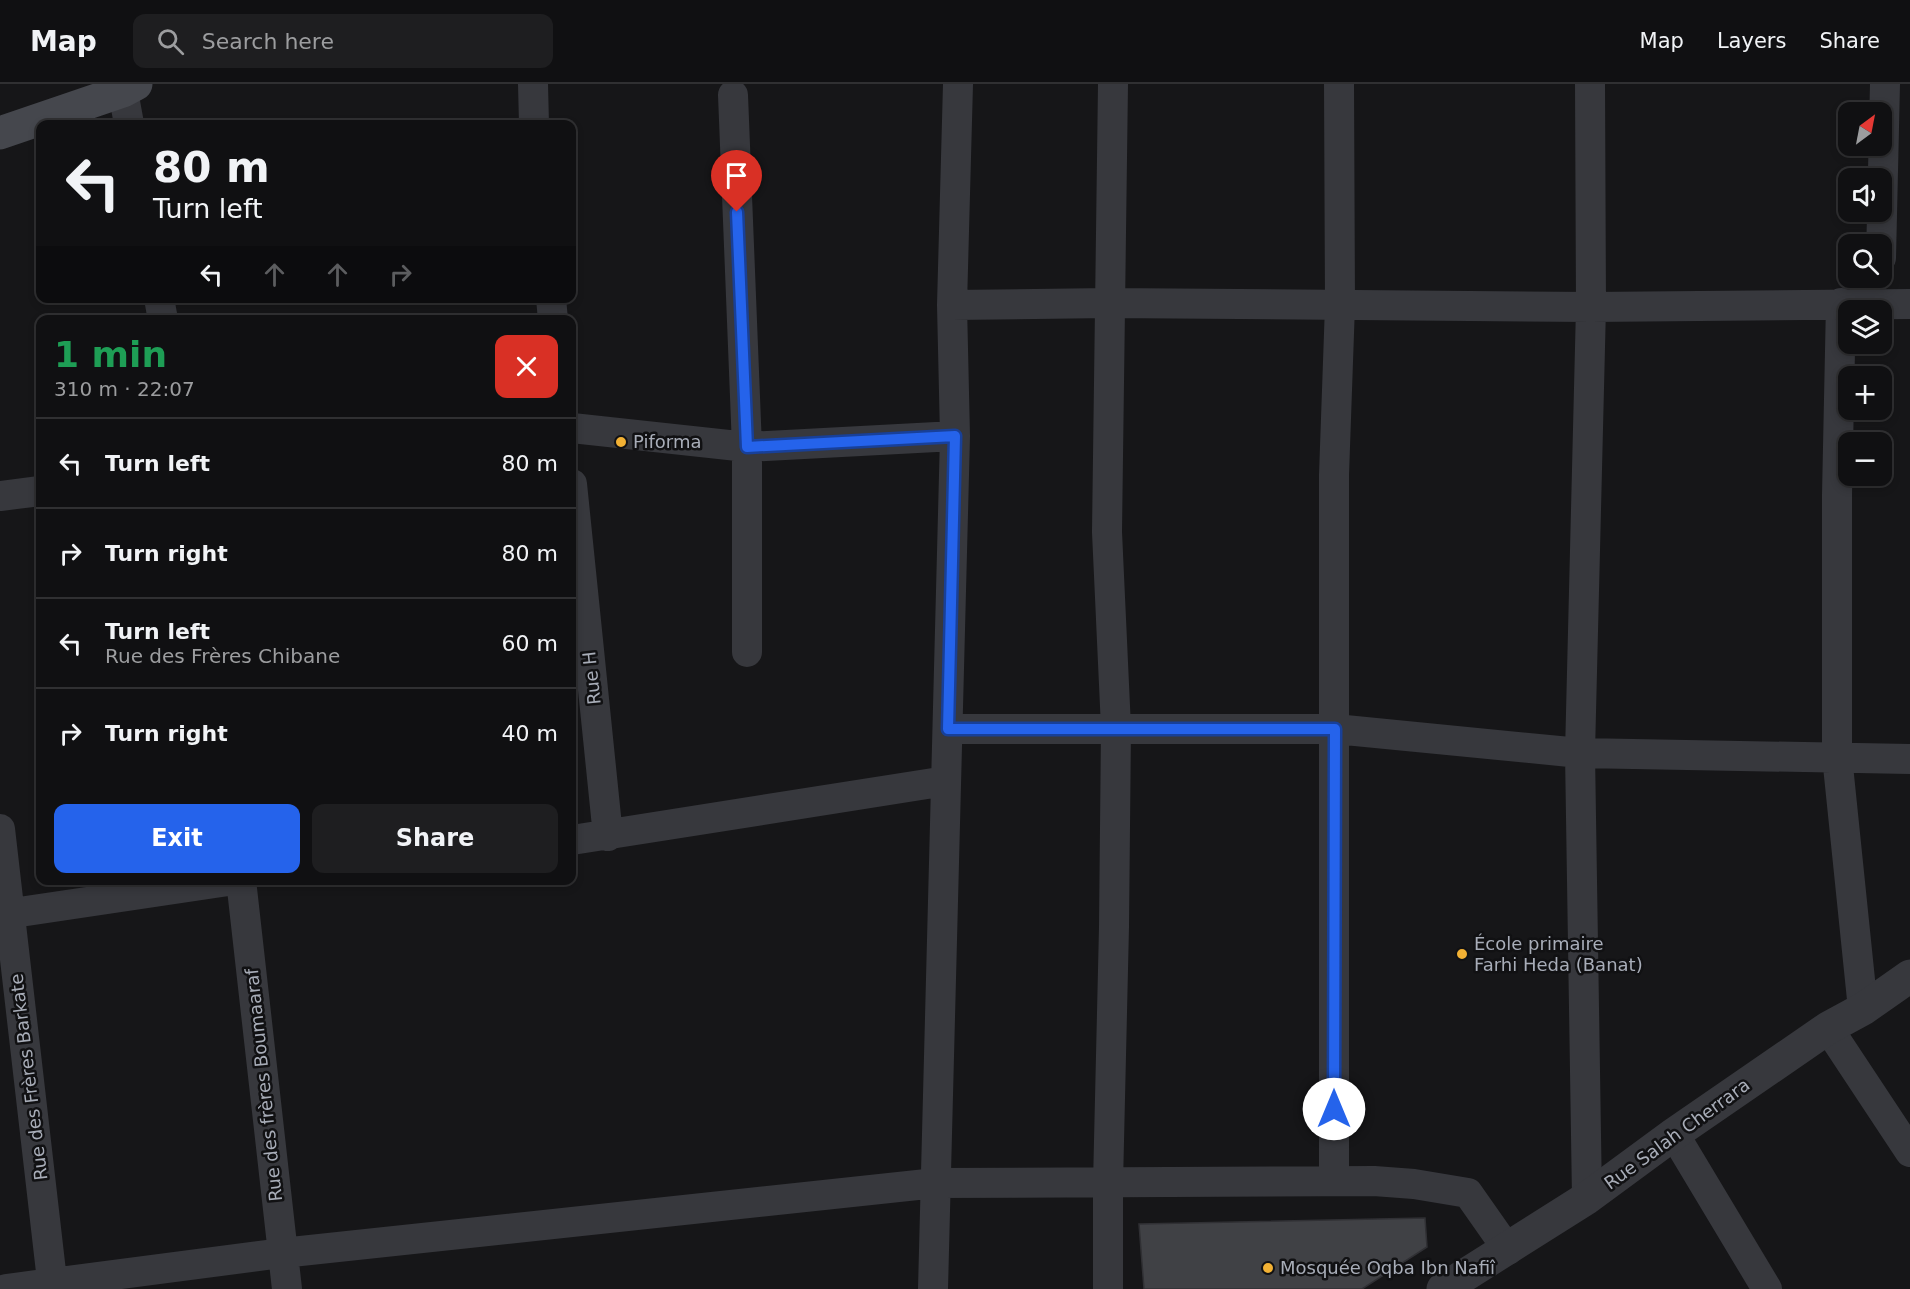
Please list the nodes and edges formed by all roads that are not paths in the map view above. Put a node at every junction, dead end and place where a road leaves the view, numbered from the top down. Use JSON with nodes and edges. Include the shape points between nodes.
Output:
{"nodes":[{"id":1,"x":533,"y":84,"type":"edge"},
{"id":2,"x":958,"y":84,"type":"edge"},
{"id":3,"x":1113,"y":84,"type":"edge"},
{"id":4,"x":1339,"y":84,"type":"edge"},
{"id":5,"x":1590,"y":84,"type":"edge"},
{"id":6,"x":1885,"y":84,"type":"edge"},
{"id":7,"x":128,"y":86,"type":"edge"},
{"id":8,"x":732,"y":95,"type":"dead end"},
{"id":9,"x":129,"y":120,"type":"edge"},
{"id":10,"x":534,"y":120,"type":"edge"},
{"id":11,"x":0,"y":133,"type":"edge"},
{"id":12,"x":1882,"y":234,"type":"edge"},
{"id":13,"x":1880,"y":291,"type":"edge"},
{"id":14,"x":1851,"y":300,"type":"edge"},
{"id":15,"x":1109,"y":303,"type":"junction"},
{"id":16,"x":1838,"y":303,"type":"edge"},
{"id":17,"x":1910,"y":304,"type":"edge"},
{"id":18,"x":1340,"y":305,"type":"junction"},
{"id":19,"x":952,"y":306,"type":"junction"},
{"id":20,"x":1591,"y":307,"type":"junction"},
{"id":21,"x":1840,"y":354,"type":"edge"},
{"id":22,"x":576,"y":428,"type":"edge"},
{"id":23,"x":955,"y":436,"type":"junction"},
{"id":24,"x":747,"y":447,"type":"junction"},
{"id":25,"x":36,"y":492,"type":"edge"},
{"id":26,"x":0,"y":496,"type":"edge"},
{"id":27,"x":576,"y":523,"type":"edge"},
{"id":28,"x":747,"y":652,"type":"dead end"},
{"id":29,"x":1116,"y":728,"type":"junction"},
{"id":30,"x":948,"y":729,"type":"junction"},
{"id":31,"x":1335,"y":729,"type":"junction"},
{"id":32,"x":1580,"y":753,"type":"junction"},
{"id":33,"x":1837,"y":756,"type":"junction"},
{"id":34,"x":1910,"y":759,"type":"edge"},
{"id":35,"x":946,"y":781,"type":"junction"},
{"id":36,"x":0,"y":829,"type":"edge"},
{"id":37,"x":608,"y":836,"type":"junction"},
{"id":38,"x":576,"y":840,"type":"edge"},
{"id":39,"x":201,"y":885,"type":"edge"},
{"id":40,"x":242,"y":885,"type":"edge"},
{"id":41,"x":5,"y":914,"type":"edge"},
{"id":42,"x":1910,"y":976,"type":"edge"},
{"id":43,"x":1863,"y":1009,"type":"junction"},
{"id":44,"x":1828,"y":1028,"type":"junction"},
{"id":45,"x":1674,"y":1134,"type":"junction"},
{"id":46,"x":1910,"y":1152,"type":"edge"},
{"id":47,"x":1334,"y":1180,"type":"junction"},
{"id":48,"x":936,"y":1183,"type":"junction"},
{"id":49,"x":1108,"y":1184,"type":"junction"},
{"id":50,"x":1587,"y":1198,"type":"junction"},
{"id":51,"x":1508,"y":1250,"type":"junction"},
{"id":52,"x":282,"y":1253,"type":"junction"},
{"id":53,"x":53,"y":1286,"type":"edge"},
{"id":54,"x":6,"y":1289,"type":"edge"},
{"id":55,"x":287,"y":1289,"type":"edge"},
{"id":56,"x":933,"y":1289,"type":"edge"},
{"id":57,"x":1108,"y":1289,"type":"edge"},
{"id":58,"x":1443,"y":1289,"type":"edge"},
{"id":59,"x":1767,"y":1289,"type":"edge"}],
"edges":[{"from":1,"to":10,"type":"street"},
{"from":2,"to":19,"type":"street"},
{"from":3,"to":15,"type":"street"},
{"from":4,"to":18,"type":"street"},
{"from":5,"to":20,"type":"street"},
{"from":6,"to":12,"type":"street"},
{"from":7,"to":9,"type":"street"},
{"from":7,"to":11,"type":"main road"},
{"from":8,"to":24,"type":"street"},
{"from":13,"to":14,"type":"street"},
{"from":13,"to":17,"type":"street"},
{"from":15,"to":18,"type":"street"},
{"from":15,"to":19,"type":"street"},
{"from":15,"to":29,"type":"street","via":[[1107,532]]},
{"from":16,"to":20,"type":"street"},
{"from":18,"to":20,"type":"street"},
{"from":18,"to":31,"type":"street","via":[[1334,475]]},
{"from":19,"to":23,"type":"street"},
{"from":20,"to":32,"type":"street"},
{"from":21,"to":33,"type":"street"},
{"from":22,"to":24,"type":"street"},
{"from":23,"to":24,"type":"street"},
{"from":23,"to":30,"type":"street"},
{"from":24,"to":28,"type":"street"},
{"from":25,"to":26,"type":"street"},
{"from":27,"to":37,"type":"street","name":"Rue H"},
{"from":29,"to":30,"type":"street"},
{"from":29,"to":31,"type":"street"},
{"from":29,"to":49,"type":"street"},
{"from":30,"to":35,"type":"street"},
{"from":31,"to":32,"type":"street"},
{"from":31,"to":47,"type":"street"},
{"from":32,"to":33,"type":"street"},
{"from":32,"to":50,"type":"street"},
{"from":33,"to":34,"type":"street"},
{"from":33,"to":43,"type":"street"},
{"from":35,"to":37,"type":"street"},
{"from":35,"to":48,"type":"street"},
{"from":36,"to":41,"type":"street","name":"Rue des Frères Barkate"},
{"from":37,"to":38,"type":"street"},
{"from":39,"to":41,"type":"street"},
{"from":40,"to":52,"type":"street","name":"Rue des frères Boumaaraf"},
{"from":41,"to":53,"type":"street","name":"Rue des Frères Barkate"},
{"from":42,"to":43,"type":"street","name":"Rue Salah Cherrara"},
{"from":43,"to":44,"type":"street","name":"Rue Salah Cherrara"},
{"from":44,"to":45,"type":"street","name":"Rue Salah Cherrara"},
{"from":44,"to":46,"type":"street"},
{"from":45,"to":50,"type":"street","name":"Rue Salah Cherrara"},
{"from":45,"to":59,"type":"street"},
{"from":47,"to":49,"type":"street"},
{"from":47,"to":51,"type":"street","via":[[1414,1184],[1468,1193]]},
{"from":48,"to":49,"type":"street"},
{"from":48,"to":52,"type":"street"},
{"from":48,"to":56,"type":"street"},
{"from":49,"to":57,"type":"street"},
{"from":50,"to":51,"type":"street","name":"Rue Salah Cherrara"},
{"from":51,"to":58,"type":"street","name":"Rue Salah Cherrara"},
{"from":52,"to":53,"type":"street"},
{"from":52,"to":55,"type":"street","name":"Rue des frères Boumaaraf"},
{"from":53,"to":54,"type":"street"}]}
